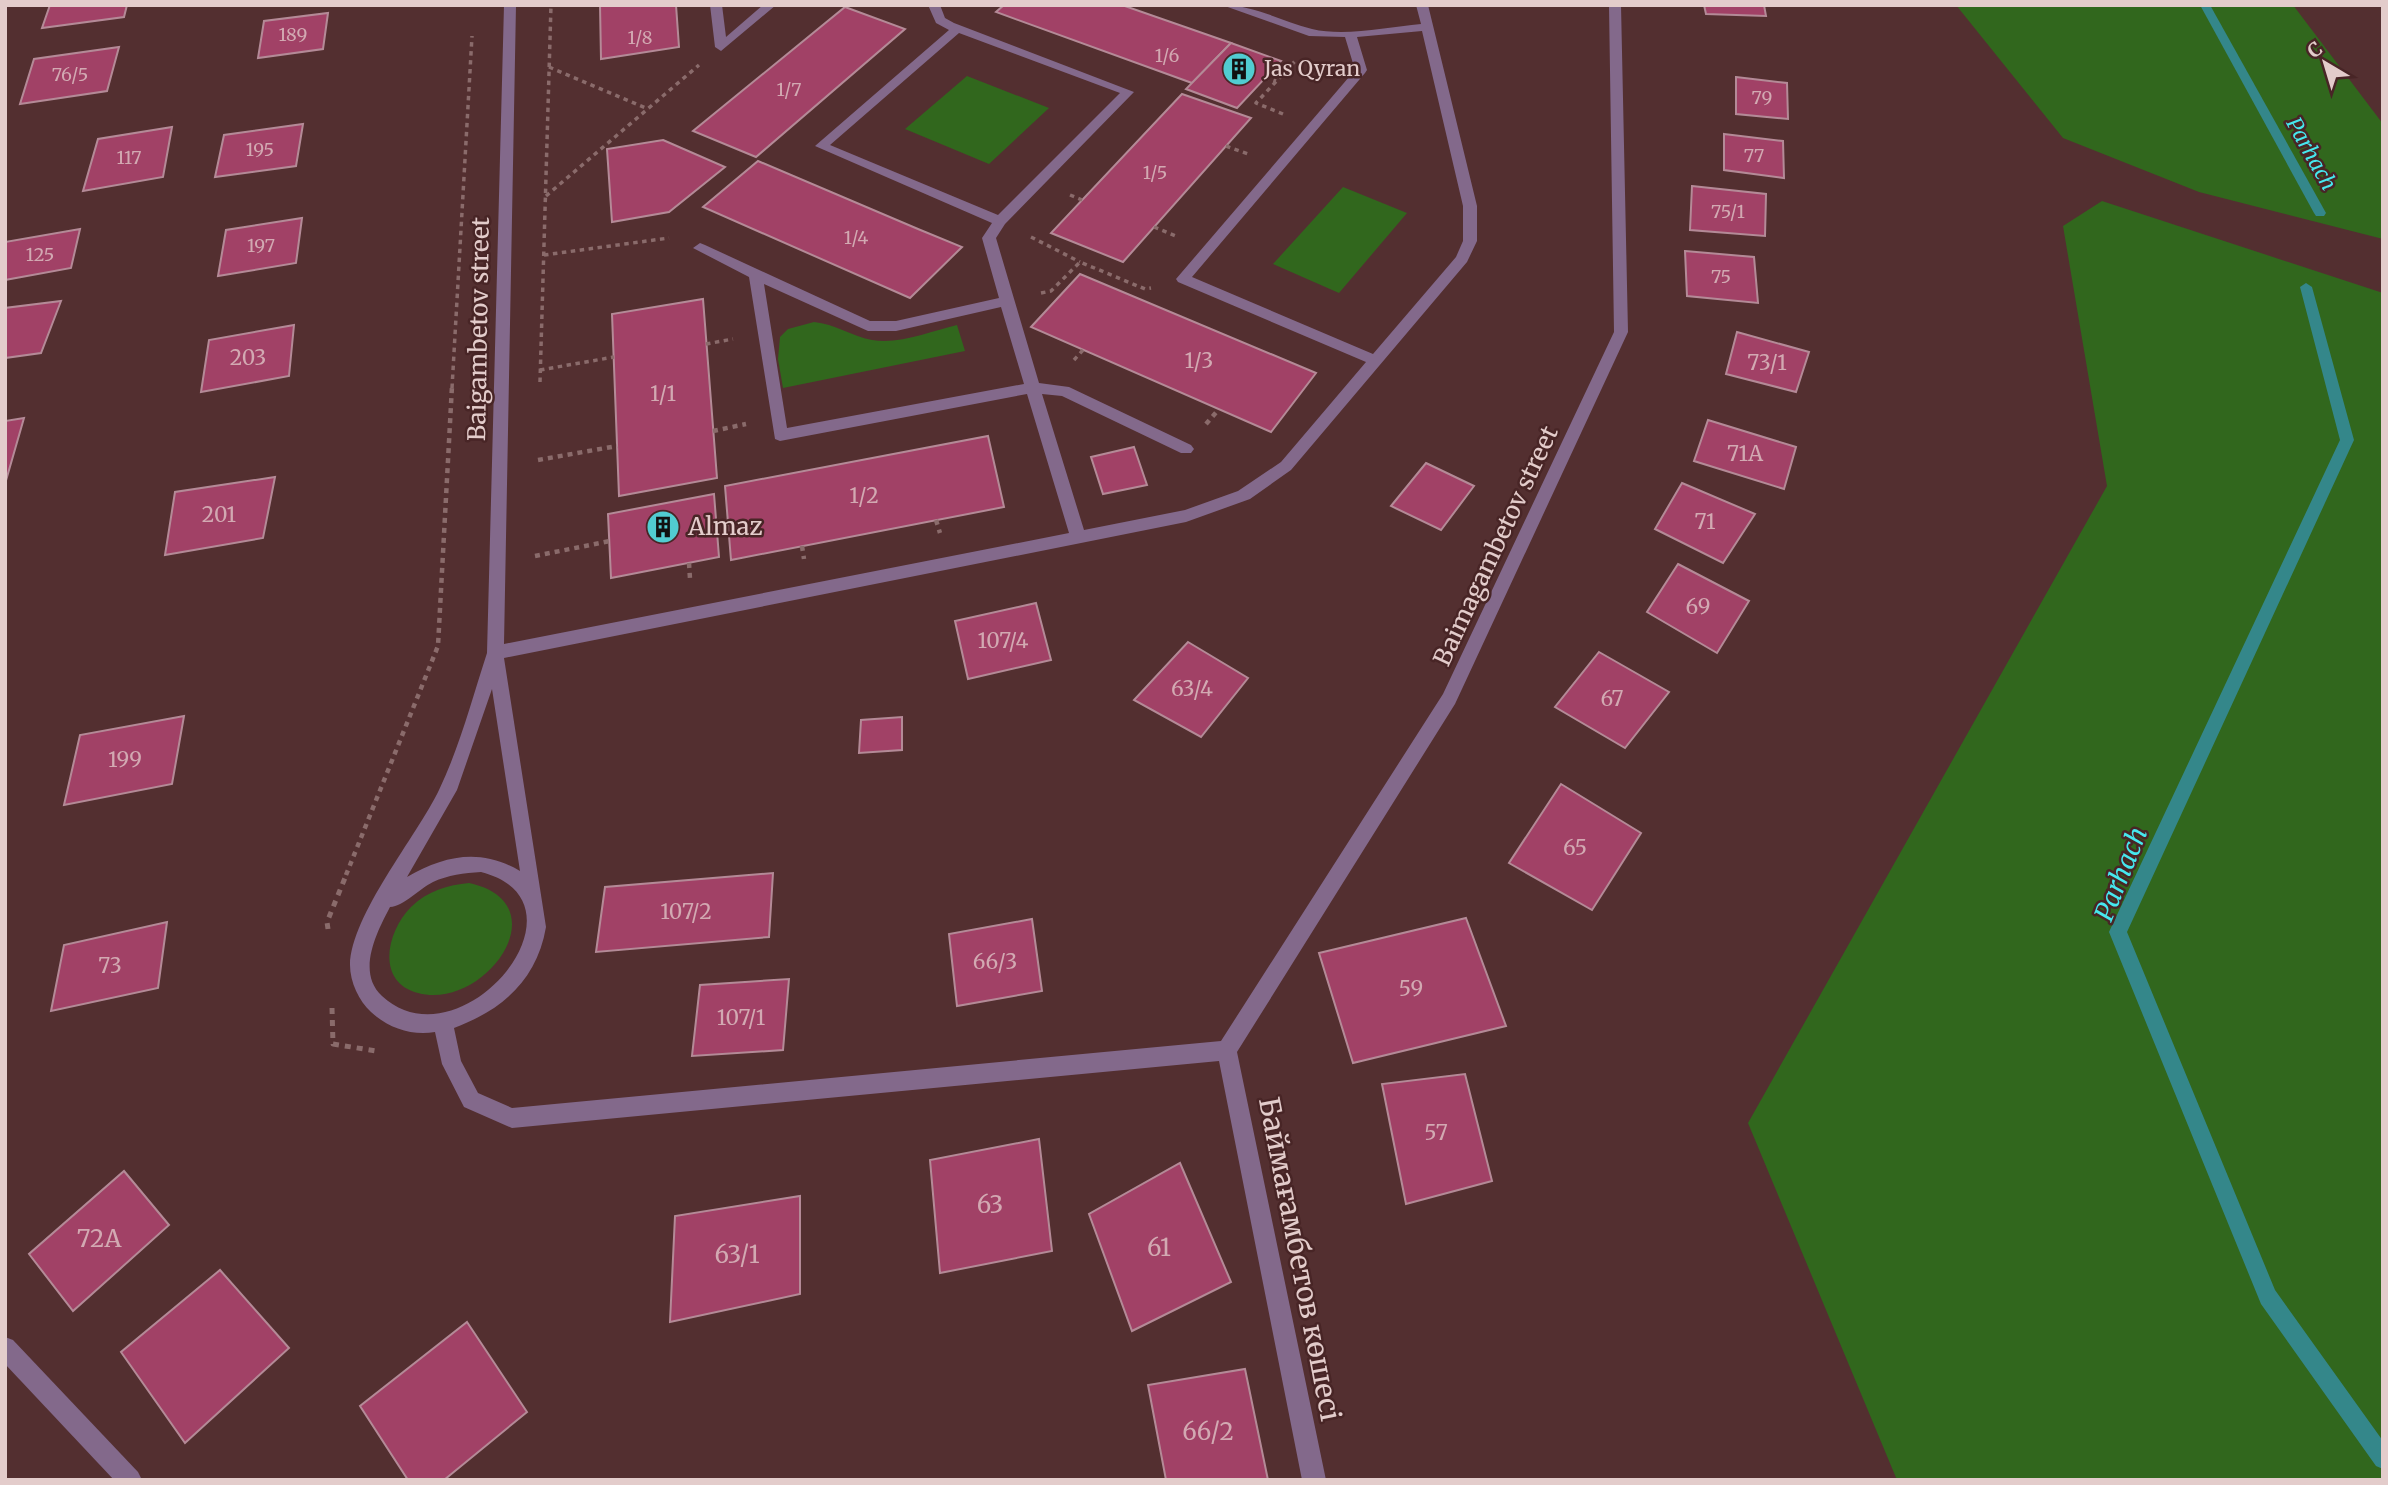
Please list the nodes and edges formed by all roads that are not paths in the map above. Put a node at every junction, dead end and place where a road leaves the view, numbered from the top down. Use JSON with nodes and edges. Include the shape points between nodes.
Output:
{"nodes":[{"id":1,"x":510,"y":5,"type":"edge"},
{"id":2,"x":716,"y":5,"type":"edge"},
{"id":3,"x":770,"y":5,"type":"edge"},
{"id":4,"x":934,"y":5,"type":"edge"},
{"id":5,"x":1422,"y":5,"type":"edge"},
{"id":6,"x":1615,"y":5,"type":"edge"},
{"id":7,"x":1236,"y":6,"type":"edge"},
{"id":8,"x":1428,"y":27,"type":"junction"},
{"id":9,"x":957,"y":29,"type":"junction"},
{"id":10,"x":1350,"y":34,"type":"junction"},
{"id":11,"x":1000,"y":221,"type":"junction"},
{"id":12,"x":700,"y":248,"type":"road end"},
{"id":13,"x":756,"y":274,"type":"junction"},
{"id":14,"x":1006,"y":301,"type":"junction"},
{"id":15,"x":1376,"y":361,"type":"junction"},
{"id":16,"x":1032,"y":388,"type":"junction"},
{"id":17,"x":1186,"y":449,"type":"dead end"},
{"id":18,"x":1078,"y":537,"type":"junction"},
{"id":19,"x":495,"y":653,"type":"junction"},
{"id":20,"x":533,"y":897,"type":"junction"},
{"id":21,"x":368,"y":931,"type":"junction"},
{"id":22,"x":443,"y":1022,"type":"junction"},
{"id":23,"x":1227,"y":1050,"type":"junction"},
{"id":24,"x":5,"y":1348,"type":"edge"},
{"id":25,"x":130,"y":1480,"type":"edge"},
{"id":26,"x":1314,"y":1480,"type":"edge"}],
"edges":[{"from":1,"to":19,"type":"street","name":"Baigambetov street"},
{"from":2,"to":3,"type":"street","via":[[721,47]]},
{"from":4,"to":9,"type":"street","via":[[940,20]]},
{"from":5,"to":8,"type":"street"},
{"from":6,"to":23,"type":"street","name":"Baimagambetov street","via":[[1621,332],[1449,699]]},
{"from":7,"to":10,"type":"street","via":[[1299,31]]},
{"from":8,"to":10,"type":"street"},
{"from":8,"to":15,"type":"street","via":[[1470,206],[1470,241],[1462,259]]},
{"from":9,"to":11,"type":"street","via":[[1128,92]]},
{"from":9,"to":11,"type":"street","via":[[821,146]]},
{"from":10,"to":15,"type":"street","via":[[1361,70],[1183,279]]},
{"from":11,"to":14,"type":"street","via":[[989,238]]},
{"from":12,"to":13,"type":"street"},
{"from":13,"to":14,"type":"street","via":[[868,326],[896,326]]},
{"from":13,"to":16,"type":"street","via":[[780,435]]},
{"from":14,"to":16,"type":"street"},
{"from":15,"to":18,"type":"street","via":[[1303,448],[1265,483],[1186,516]]},
{"from":16,"to":17,"type":"street","via":[[1064,391]]},
{"from":16,"to":18,"type":"street"},
{"from":18,"to":19,"type":"street"},
{"from":19,"to":20,"type":"street"},
{"from":19,"to":21,"type":"street","via":[[455,775]]},
{"from":20,"to":21,"type":"street","via":[[520,879],[500,867],[475,863],[447,866],[415,880],[388,903]]},
{"from":20,"to":22,"type":"street","via":[[537,920],[534,946],[520,972],[498,995],[472,1012]]},
{"from":21,"to":22,"type":"street","via":[[359,961],[364,990],[381,1012],[409,1023]]},
{"from":22,"to":23,"type":"street","via":[[452,1064],[471,1100],[512,1118]]},
{"from":23,"to":26,"type":"street","name":"Баймағамбетов көшесі"},
{"from":24,"to":25,"type":"street"}]}
